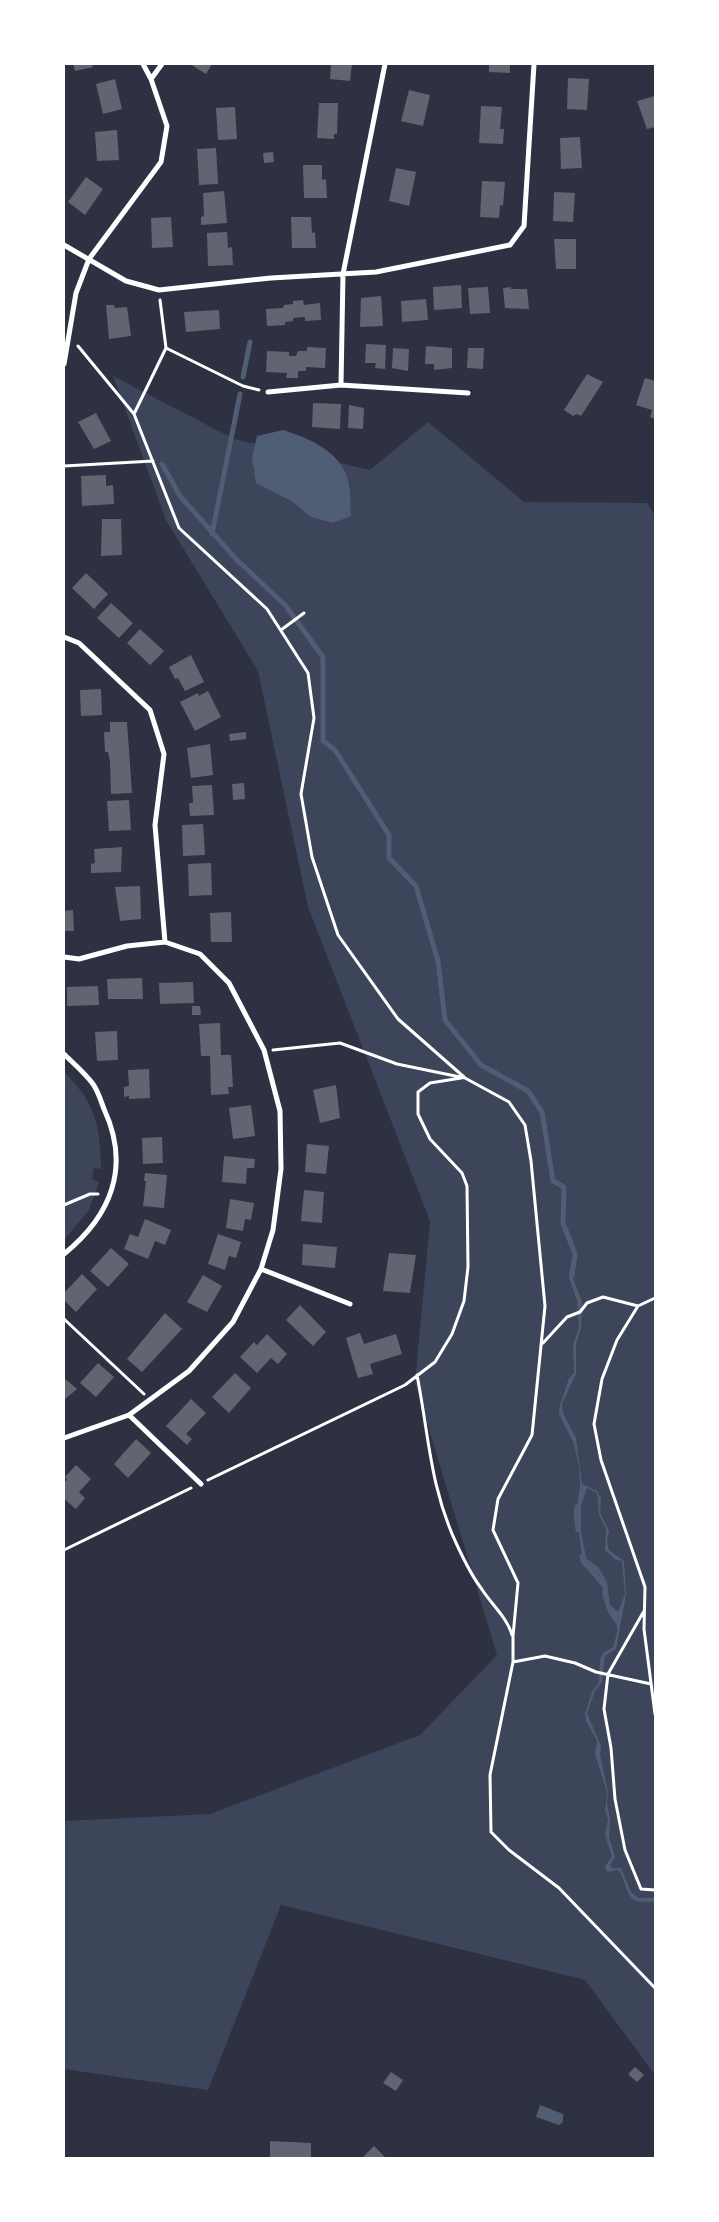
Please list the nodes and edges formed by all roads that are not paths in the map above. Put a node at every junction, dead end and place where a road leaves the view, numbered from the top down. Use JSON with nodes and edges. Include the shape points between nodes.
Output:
{"nodes":[{"id":1,"x":143,"y":64,"type":"edge"},
{"id":2,"x":162,"y":64,"type":"edge"},
{"id":3,"x":385,"y":64,"type":"edge"},
{"id":4,"x":534,"y":64,"type":"edge"},
{"id":5,"x":151,"y":79,"type":"junction"},
{"id":6,"x":64,"y":245,"type":"edge"},
{"id":7,"x":89,"y":258,"type":"junction"},
{"id":8,"x":342,"y":274,"type":"junction"},
{"id":9,"x":64,"y":364,"type":"edge"},
{"id":10,"x":341,"y":385,"type":"junction"},
{"id":11,"x":268,"y":392,"type":"road end"},
{"id":12,"x":468,"y":393,"type":"dead end"},
{"id":13,"x":64,"y":637,"type":"edge"},
{"id":14,"x":165,"y":942,"type":"junction"},
{"id":15,"x":64,"y":958,"type":"edge"},
{"id":16,"x":64,"y":1054,"type":"edge"},
{"id":17,"x":64,"y":1254,"type":"edge"},
{"id":18,"x":261,"y":1269,"type":"junction"},
{"id":19,"x":350,"y":1304,"type":"dead end"},
{"id":20,"x":129,"y":1414,"type":"junction"},
{"id":21,"x":64,"y":1438,"type":"edge"},
{"id":22,"x":201,"y":1484,"type":"road end"}],
"edges":[{"from":1,"to":5,"type":"street"},
{"from":2,"to":5,"type":"street"},
{"from":3,"to":8,"type":"street"},
{"from":4,"to":8,"type":"street","via":[[524,226],[510,245],[376,272]]},
{"from":5,"to":7,"type":"street","via":[[167,126],[161,162]]},
{"from":6,"to":7,"type":"street"},
{"from":7,"to":8,"type":"street","via":[[126,281],[158,290]]},
{"from":7,"to":9,"type":"street","via":[[76,294]]},
{"from":8,"to":10,"type":"street"},
{"from":10,"to":11,"type":"street"},
{"from":10,"to":12,"type":"street"},
{"from":13,"to":14,"type":"street","via":[[79,643],[150,710],[164,754],[155,825]]},
{"from":14,"to":15,"type":"street","via":[[127,946],[79,959]]},
{"from":14,"to":18,"type":"street","via":[[200,954],[228,983],[264,1050],[280,1112],[281,1169],[273,1230]]},
{"from":16,"to":17,"type":"street","via":[[94,1085],[112,1126],[118,1163],[106,1206],[84,1238]]},
{"from":18,"to":19,"type":"street"},
{"from":18,"to":20,"type":"street","via":[[233,1322],[189,1371]]},
{"from":20,"to":21,"type":"street"},
{"from":20,"to":22,"type":"street"}]}
